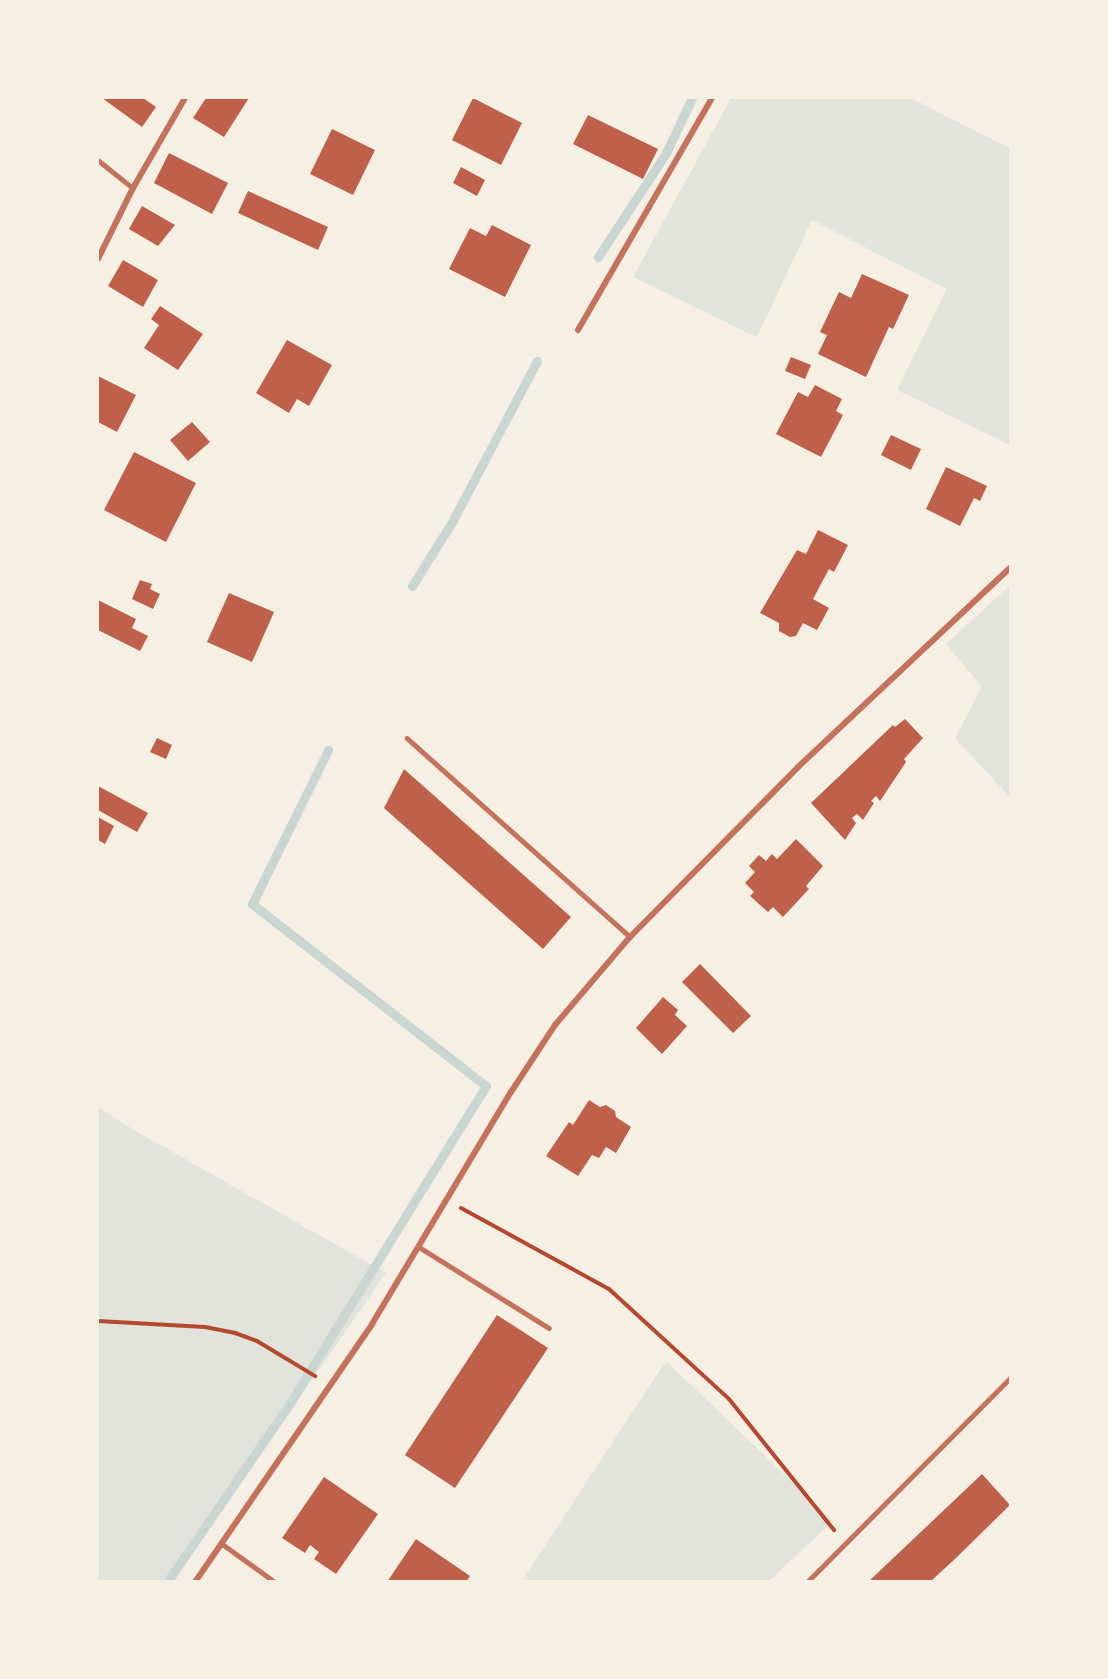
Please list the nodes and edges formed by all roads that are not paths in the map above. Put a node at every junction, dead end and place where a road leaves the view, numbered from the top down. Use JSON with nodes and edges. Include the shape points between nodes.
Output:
{"nodes":[{"id":1,"x":185,"y":98,"type":"edge"},
{"id":2,"x":712,"y":98,"type":"edge"},
{"id":3,"x":98,"y":160,"type":"edge"},
{"id":4,"x":133,"y":188,"type":"junction"},
{"id":5,"x":98,"y":259,"type":"edge"},
{"id":6,"x":578,"y":330,"type":"dead end"},
{"id":7,"x":1011,"y":568,"type":"edge"},
{"id":8,"x":406,"y":738,"type":"dead end"},
{"id":9,"x":630,"y":937,"type":"junction"},
{"id":10,"x":419,"y":1247,"type":"junction"},
{"id":11,"x":549,"y":1328,"type":"dead end"},
{"id":12,"x":1011,"y":1378,"type":"edge"},
{"id":13,"x":221,"y":1544,"type":"junction"},
{"id":14,"x":195,"y":1581,"type":"edge"},
{"id":15,"x":275,"y":1581,"type":"edge"},
{"id":16,"x":807,"y":1581,"type":"edge"}],
"edges":[{"from":1,"to":4,"type":"street"},
{"from":2,"to":6,"type":"street"},
{"from":3,"to":4,"type":"lane"},
{"from":4,"to":5,"type":"street"},
{"from":7,"to":9,"type":"street","via":[[798,767]]},
{"from":8,"to":9,"type":"lane"},
{"from":9,"to":10,"type":"street","via":[[555,1024]]},
{"from":10,"to":11,"type":"lane"},
{"from":10,"to":13,"type":"street","via":[[372,1324]]},
{"from":12,"to":16,"type":"lane"},
{"from":13,"to":14,"type":"street"},
{"from":13,"to":15,"type":"lane"}]}
